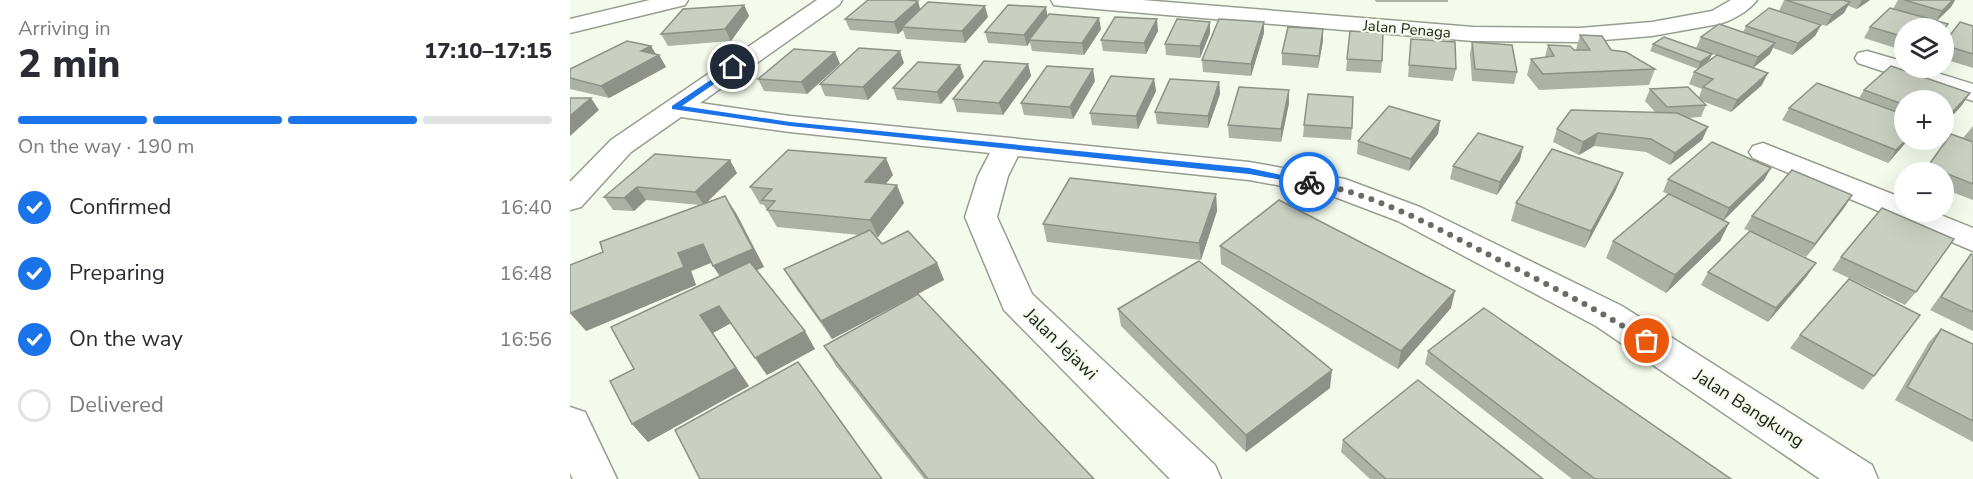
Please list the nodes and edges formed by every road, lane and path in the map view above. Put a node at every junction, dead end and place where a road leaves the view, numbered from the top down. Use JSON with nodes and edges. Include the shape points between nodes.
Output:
{"nodes":[{"id":1,"x":677,"y":0,"type":"edge"},
{"id":2,"x":831,"y":0,"type":"edge"},
{"id":3,"x":1062,"y":0,"type":"edge"},
{"id":4,"x":1704,"y":0,"type":"edge"},
{"id":5,"x":1746,"y":0,"type":"edge"},
{"id":6,"x":630,"y":6,"type":"edge"},
{"id":7,"x":1719,"y":17,"type":"junction"},
{"id":8,"x":570,"y":20,"type":"edge"},
{"id":9,"x":570,"y":26,"type":"edge"},
{"id":10,"x":1867,"y":58,"type":"dead end"},
{"id":11,"x":1973,"y":93,"type":"edge"},
{"id":12,"x":675,"y":108,"type":"junction"},
{"id":13,"x":1008,"y":146,"type":"junction"},
{"id":14,"x":1763,"y":152,"type":"dead end"},
{"id":15,"x":570,"y":200,"type":"edge"},
{"id":16,"x":1894,"y":206,"type":"edge"},
{"id":17,"x":1931,"y":222,"type":"edge"},
{"id":18,"x":1973,"y":240,"type":"edge"},
{"id":19,"x":570,"y":425,"type":"edge"},
{"id":20,"x":596,"y":479,"type":"edge"},
{"id":21,"x":1199,"y":479,"type":"edge"},
{"id":22,"x":1856,"y":479,"type":"edge"}],
"edges":[{"from":1,"to":6,"type":"street"},
{"from":2,"to":12,"type":"street"},
{"from":3,"to":7,"type":"street","name":"Jalan Penaga","via":[[1473,34],[1580,35],[1652,29]]},
{"from":4,"to":7,"type":"street"},
{"from":5,"to":7,"type":"street","name":"Jalan Penaga"},
{"from":6,"to":8,"type":"street"},
{"from":6,"to":9,"type":"street"},
{"from":10,"to":11,"type":"street"},
{"from":12,"to":13,"type":"street","name":"Jalan Bangkung"},
{"from":12,"to":15,"type":"street","via":[[621,146]]},
{"from":13,"to":21,"type":"street","name":"Jalan Jejawi","via":[[993,176],[981,217],[1017,301]]},
{"from":13,"to":22,"type":"street","name":"Jalan Bangkung","via":[[1249,171],[1334,186],[1409,214],[1609,316]]},
{"from":14,"to":16,"type":"street"},
{"from":17,"to":18,"type":"street"},
{"from":19,"to":20,"type":"street"}]}
